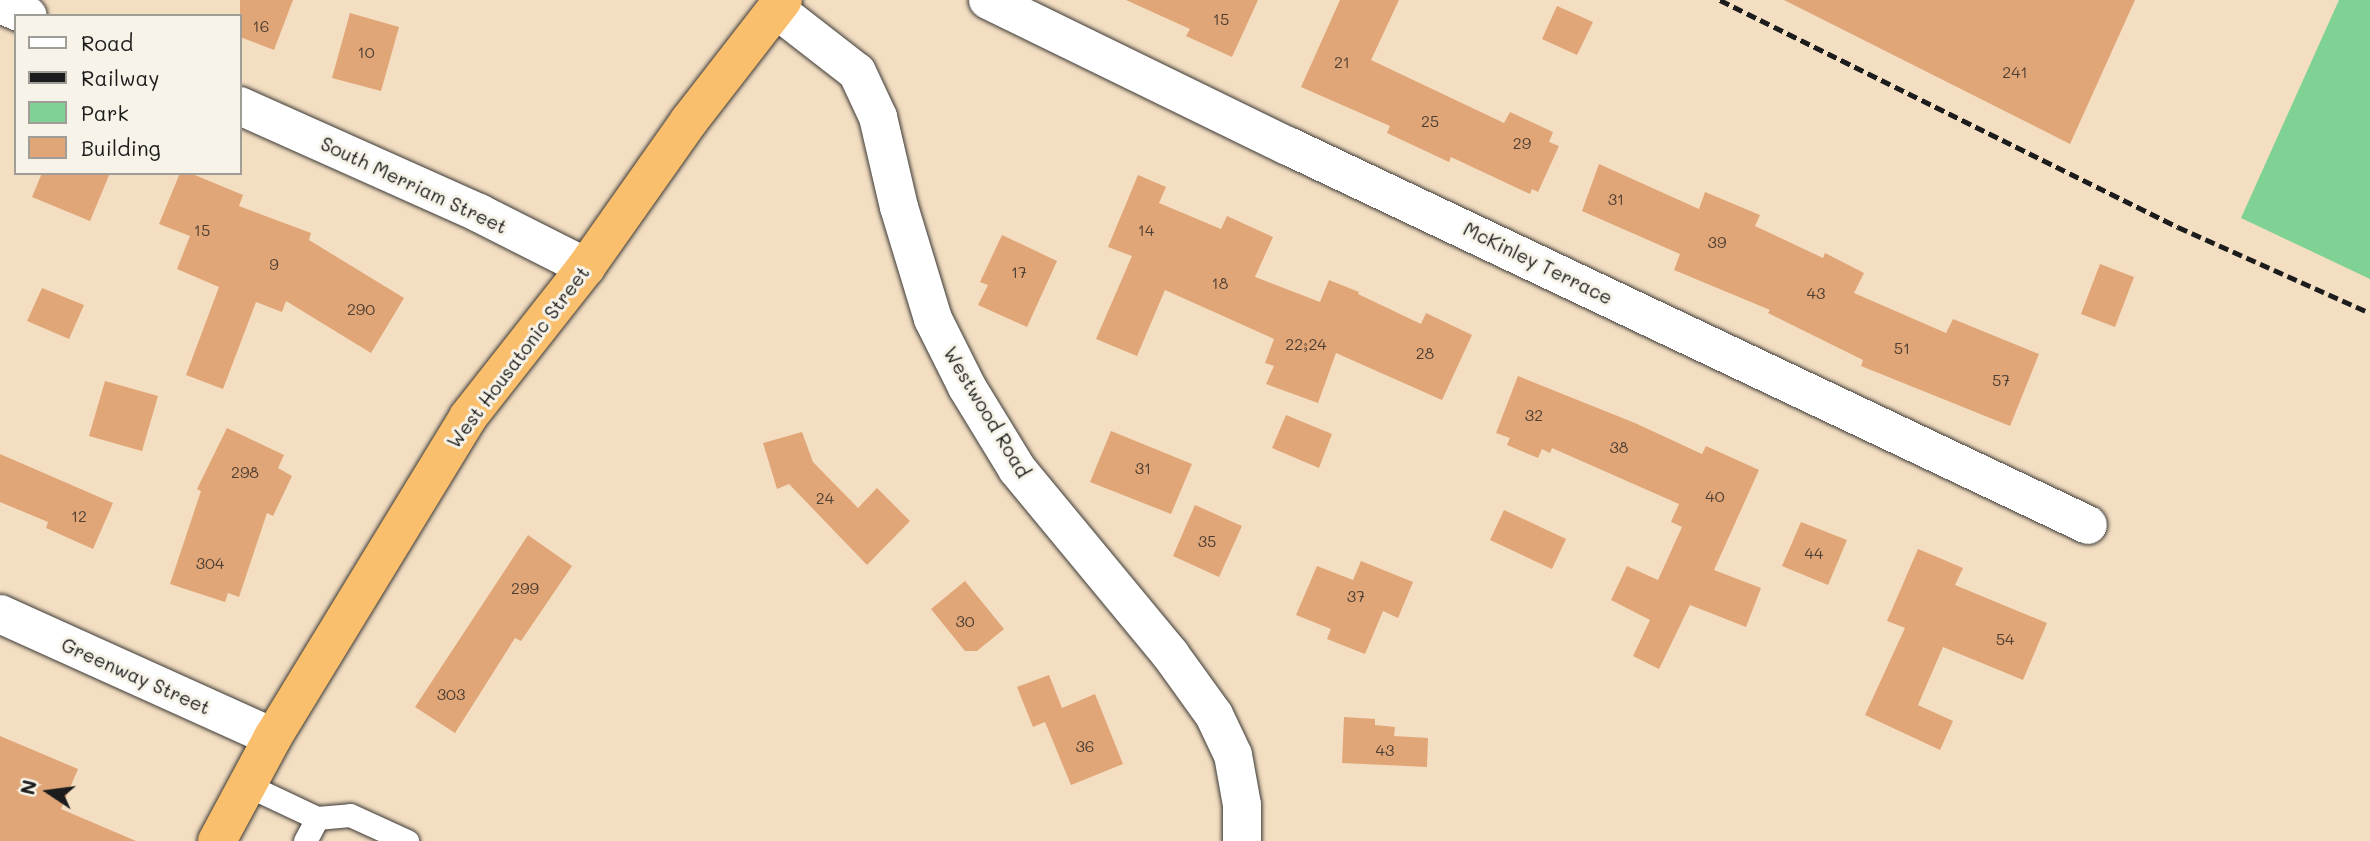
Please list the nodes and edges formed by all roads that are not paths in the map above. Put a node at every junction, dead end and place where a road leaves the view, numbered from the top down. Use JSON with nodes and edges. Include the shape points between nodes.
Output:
{"nodes":[{"id":1,"x":988,"y":0,"type":"edge"},
{"id":2,"x":0,"y":4,"type":"edge"},
{"id":3,"x":780,"y":5,"type":"edge"},
{"id":4,"x":23,"y":14,"type":"edge"},
{"id":5,"x":242,"y":107,"type":"edge"},
{"id":6,"x":586,"y":267,"type":"junction"},
{"id":7,"x":2088,"y":525,"type":"dead end"},
{"id":8,"x":0,"y":614,"type":"edge"},
{"id":9,"x":273,"y":737,"type":"junction"},
{"id":10,"x":247,"y":785,"type":"junction"},
{"id":11,"x":317,"y":818,"type":"junction"},
{"id":12,"x":218,"y":841,"type":"edge"},
{"id":13,"x":305,"y":841,"type":"edge"},
{"id":14,"x":407,"y":841,"type":"edge"},
{"id":15,"x":1242,"y":841,"type":"edge"}],
"edges":[{"from":1,"to":7,"type":"street","name":"McKinley Terrace"},
{"from":2,"to":4,"type":"street"},
{"from":3,"to":6,"type":"highway","name":"West Housatonic Street","via":[[689,121]]},
{"from":3,"to":15,"type":"street","name":"Westwood Road","via":[[857,72],[878,117],[898,208],[933,319],[1017,468],[1170,654],[1214,715],[1233,755],[1242,805]]},
{"from":5,"to":6,"type":"street","name":"South Merriam Street","via":[[479,213]]},
{"from":6,"to":9,"type":"highway","name":"West Housatonic Street","via":[[468,417]]},
{"from":8,"to":9,"type":"street","name":"Greenway Street"},
{"from":9,"to":10,"type":"highway","name":"West Housatonic Street"},
{"from":10,"to":11,"type":"lane"},
{"from":10,"to":12,"type":"highway","name":"West Housatonic Street"},
{"from":11,"to":13,"type":"lane"},
{"from":11,"to":14,"type":"lane","via":[[350,815]]}]}
